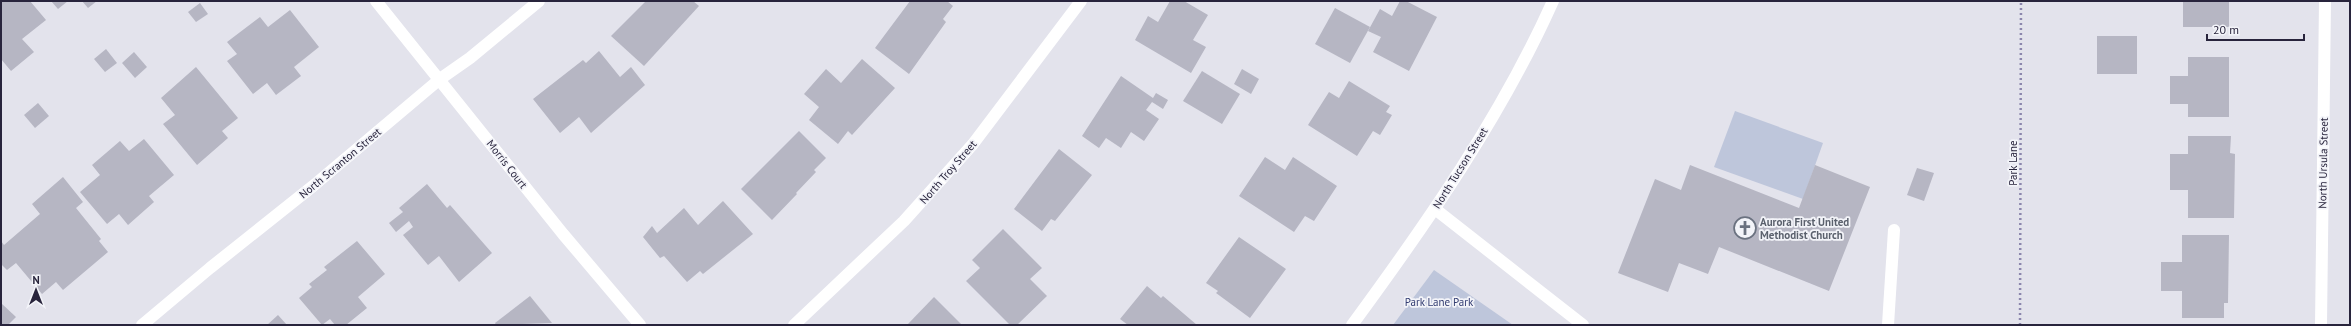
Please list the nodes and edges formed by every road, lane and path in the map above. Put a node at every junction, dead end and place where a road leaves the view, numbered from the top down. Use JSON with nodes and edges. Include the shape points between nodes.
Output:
{"nodes":[{"id":1,"x":376,"y":1,"type":"edge"},
{"id":2,"x":539,"y":1,"type":"edge"},
{"id":3,"x":1081,"y":1,"type":"edge"},
{"id":4,"x":1553,"y":1,"type":"edge"},
{"id":5,"x":2021,"y":1,"type":"edge"},
{"id":6,"x":2324,"y":1,"type":"edge"},
{"id":7,"x":440,"y":79,"type":"junction"},
{"id":8,"x":1435,"y":209,"type":"junction"},
{"id":9,"x":1894,"y":230,"type":"dead end"},
{"id":10,"x":142,"y":325,"type":"edge"},
{"id":11,"x":640,"y":325,"type":"edge"},
{"id":12,"x":794,"y":325,"type":"edge"},
{"id":13,"x":1352,"y":325,"type":"edge"},
{"id":14,"x":1583,"y":325,"type":"edge"},
{"id":15,"x":1888,"y":325,"type":"edge"},
{"id":16,"x":2020,"y":325,"type":"edge"},
{"id":17,"x":2321,"y":325,"type":"edge"}],
"edges":[{"from":1,"to":7,"type":"street","name":"Morris Court"},
{"from":2,"to":7,"type":"street","name":"North Scranton Street","via":[[470,58]]},
{"from":3,"to":12,"type":"street","name":"North Troy Street","via":[[973,144],[904,221]]},
{"from":4,"to":8,"type":"street","name":"North Tucson Street","via":[[1536,39]]},
{"from":5,"to":16,"type":"path","name":"Park Lane"},
{"from":6,"to":17,"type":"street","name":"North Ursula Street"},
{"from":7,"to":10,"type":"street","name":"North Scranton Street"},
{"from":7,"to":11,"type":"street","name":"Morris Court","via":[[563,234]]},
{"from":8,"to":13,"type":"street","name":"North Tucson Street"},
{"from":8,"to":14,"type":"street"},
{"from":9,"to":15,"type":"street"}]}
